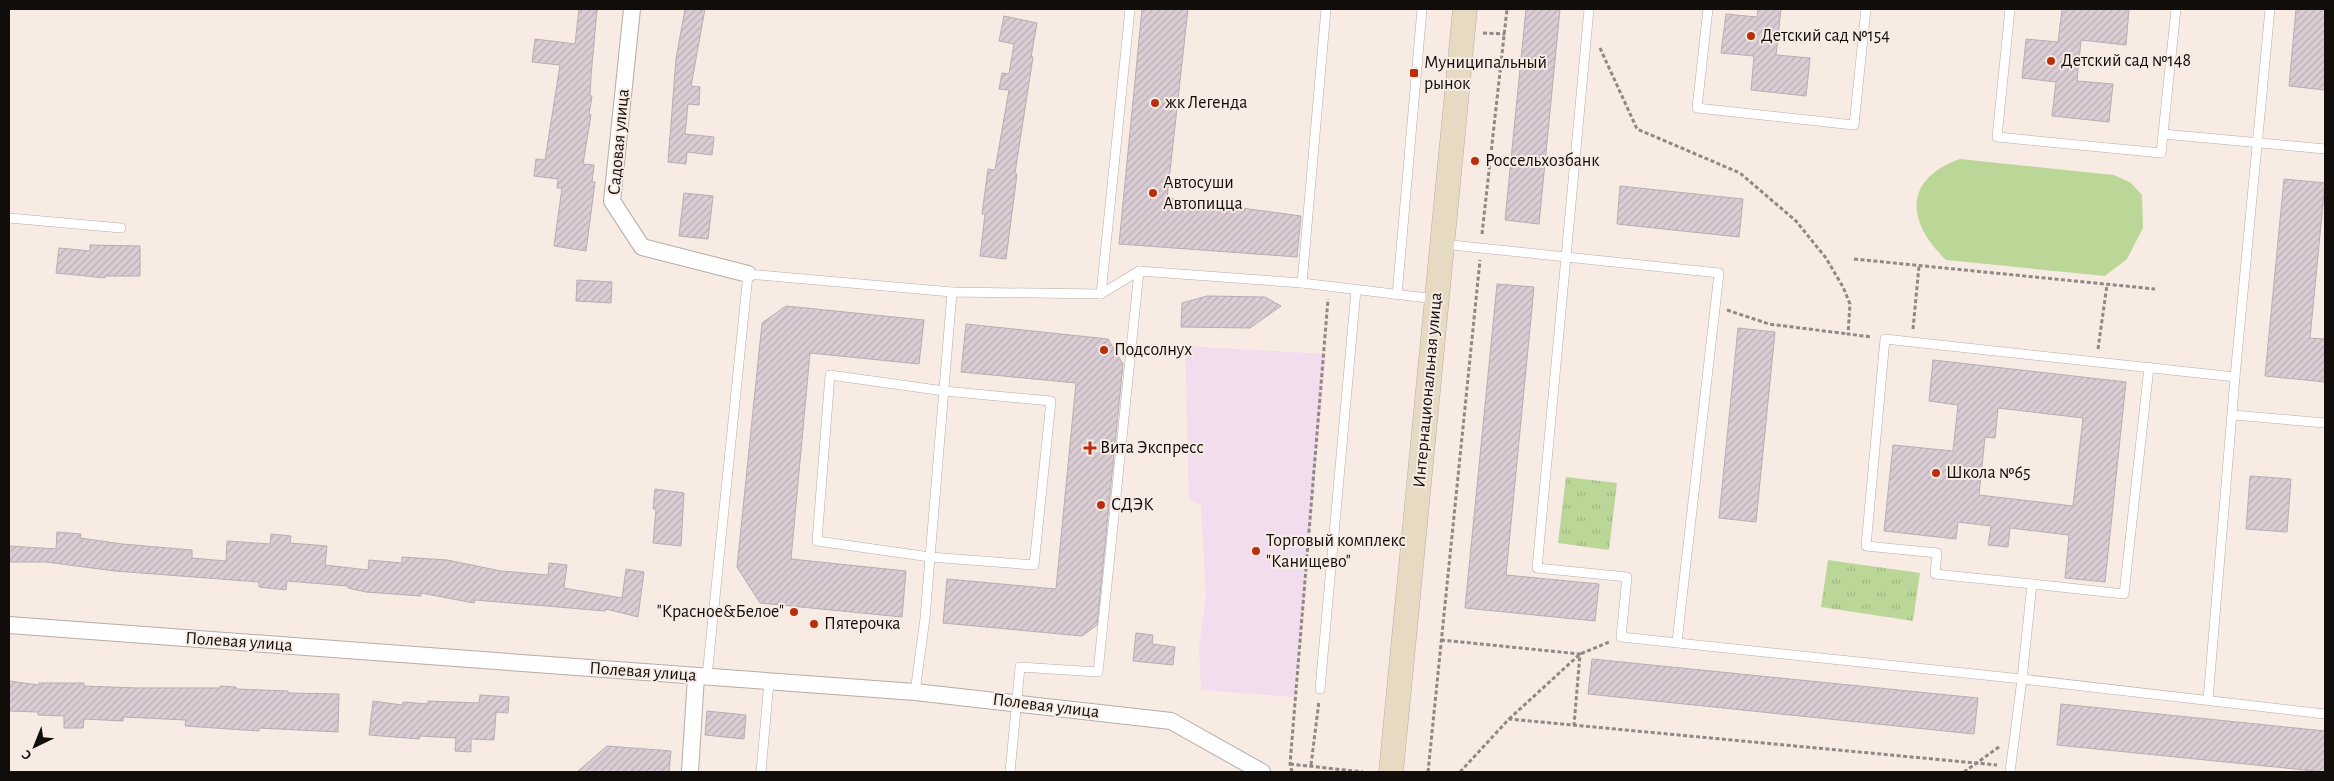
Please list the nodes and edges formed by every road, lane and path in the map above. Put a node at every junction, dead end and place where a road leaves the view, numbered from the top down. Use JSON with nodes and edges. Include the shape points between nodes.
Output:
{"nodes":[{"id":1,"x":632,"y":9,"type":"edge"},
{"id":2,"x":1130,"y":9,"type":"edge"},
{"id":3,"x":1326,"y":9,"type":"edge"},
{"id":4,"x":1422,"y":9,"type":"edge"},
{"id":5,"x":1465,"y":9,"type":"edge"},
{"id":6,"x":1508,"y":9,"type":"edge"},
{"id":7,"x":1589,"y":9,"type":"edge"},
{"id":8,"x":1708,"y":9,"type":"edge"},
{"id":9,"x":1866,"y":9,"type":"edge"},
{"id":10,"x":2010,"y":9,"type":"edge"},
{"id":11,"x":2176,"y":9,"type":"edge"},
{"id":12,"x":2270,"y":9,"type":"edge"},
{"id":13,"x":1588,"y":23,"type":"junction"},
{"id":14,"x":2163,"y":134,"type":"junction"},
{"id":15,"x":2257,"y":144,"type":"junction"},
{"id":16,"x":2325,"y":150,"type":"edge"},
{"id":17,"x":9,"y":218,"type":"edge"},
{"id":18,"x":121,"y":228,"type":"dead end"},
{"id":19,"x":1442,"y":244,"type":"junction"},
{"id":20,"x":1481,"y":248,"type":"junction"},
{"id":21,"x":1566,"y":257,"type":"junction"},
{"id":22,"x":1854,"y":259,"type":"dead end"},
{"id":23,"x":1919,"y":266,"type":"junction"},
{"id":24,"x":1139,"y":271,"type":"junction"},
{"id":25,"x":748,"y":274,"type":"junction"},
{"id":26,"x":1302,"y":282,"type":"junction"},
{"id":27,"x":2107,"y":285,"type":"junction"},
{"id":28,"x":1329,"y":286,"type":"junction"},
{"id":29,"x":2155,"y":289,"type":"dead end"},
{"id":30,"x":1356,"y":290,"type":"junction"},
{"id":31,"x":952,"y":292,"type":"junction"},
{"id":32,"x":1102,"y":294,"type":"junction"},
{"id":33,"x":1397,"y":294,"type":"junction"},
{"id":34,"x":1436,"y":299,"type":"junction"},
{"id":35,"x":1716,"y":305,"type":"junction"},
{"id":36,"x":1848,"y":334,"type":"junction"},
{"id":37,"x":1885,"y":339,"type":"junction"},
{"id":38,"x":1912,"y":342,"type":"junction"},
{"id":39,"x":2097,"y":362,"type":"junction"},
{"id":40,"x":2149,"y":367,"type":"junction"},
{"id":41,"x":2235,"y":377,"type":"junction"},
{"id":42,"x":944,"y":391,"type":"junction"},
{"id":43,"x":2233,"y":415,"type":"junction"},
{"id":44,"x":2325,"y":422,"type":"edge"},
{"id":45,"x":930,"y":557,"type":"junction"},
{"id":46,"x":2032,"y":584,"type":"junction"},
{"id":47,"x":9,"y":625,"type":"edge"},
{"id":48,"x":1621,"y":637,"type":"junction"},
{"id":49,"x":1441,"y":640,"type":"junction"},
{"id":50,"x":1677,"y":642,"type":"junction"},
{"id":51,"x":1580,"y":654,"type":"junction"},
{"id":52,"x":701,"y":676,"type":"junction"},
{"id":53,"x":2022,"y":679,"type":"junction"},
{"id":54,"x":768,"y":681,"type":"junction"},
{"id":55,"x":1320,"y":689,"type":"joint"},
{"id":56,"x":915,"y":692,"type":"junction"},
{"id":57,"x":2208,"y":700,"type":"junction"},
{"id":58,"x":1016,"y":702,"type":"junction"},
{"id":59,"x":2325,"y":714,"type":"edge"},
{"id":60,"x":1509,"y":718,"type":"junction"},
{"id":61,"x":1574,"y":725,"type":"junction"},
{"id":62,"x":2014,"y":737,"type":"junction"},
{"id":63,"x":1974,"y":763,"type":"junction"},
{"id":64,"x":1290,"y":764,"type":"junction"},
{"id":65,"x":1311,"y":765,"type":"junction"},
{"id":66,"x":2010,"y":769,"type":"edge"},
{"id":67,"x":690,"y":772,"type":"edge"},
{"id":68,"x":761,"y":772,"type":"edge"},
{"id":69,"x":1010,"y":772,"type":"edge"},
{"id":70,"x":1262,"y":772,"type":"edge"},
{"id":71,"x":1292,"y":772,"type":"edge"},
{"id":72,"x":1363,"y":772,"type":"edge"},
{"id":73,"x":1391,"y":772,"type":"edge"},
{"id":74,"x":1428,"y":772,"type":"edge"},
{"id":75,"x":1460,"y":772,"type":"edge"},
{"id":76,"x":1964,"y":772,"type":"edge"}],
"edges":[{"from":1,"to":25,"type":"street","name":"Садовая улица","via":[[612,201],[642,247]]},
{"from":2,"to":32,"type":"lane"},
{"from":3,"to":26,"type":"lane"},
{"from":4,"to":33,"type":"lane"},
{"from":5,"to":19,"type":"main road","name":"Интернациональная улица"},
{"from":6,"to":20,"type":"path"},
{"from":7,"to":13,"type":"lane"},
{"from":8,"to":9,"type":"lane","via":[[1697,108],[1854,125]]},
{"from":10,"to":14,"type":"lane","via":[[1997,136],[2161,153]]},
{"from":11,"to":14,"type":"lane"},
{"from":12,"to":15,"type":"lane"},
{"from":13,"to":21,"type":"lane"},
{"from":13,"to":36,"type":"path","via":[[1637,129],[1740,173],[1808,236],[1826,258],[1847,296],[1850,304]]},
{"from":14,"to":15,"type":"lane"},
{"from":15,"to":16,"type":"lane"},
{"from":15,"to":41,"type":"lane"},
{"from":17,"to":18,"type":"lane"},
{"from":19,"to":20,"type":"lane"},
{"from":19,"to":34,"type":"main road","name":"Интернациональная улица"},
{"from":20,"to":21,"type":"lane"},
{"from":20,"to":49,"type":"path"},
{"from":21,"to":35,"type":"lane","via":[[1719,273]]},
{"from":21,"to":48,"type":"lane","via":[[1537,568],[1628,577]]},
{"from":22,"to":23,"type":"path"},
{"from":23,"to":27,"type":"path"},
{"from":23,"to":38,"type":"path"},
{"from":24,"to":26,"type":"lane"},
{"from":24,"to":32,"type":"lane"},
{"from":24,"to":58,"type":"lane","via":[[1098,672],[1020,667]]},
{"from":25,"to":31,"type":"lane"},
{"from":25,"to":52,"type":"lane"},
{"from":26,"to":28,"type":"lane"},
{"from":27,"to":29,"type":"path"},
{"from":27,"to":39,"type":"path"},
{"from":28,"to":30,"type":"lane"},
{"from":28,"to":64,"type":"path"},
{"from":30,"to":33,"type":"lane"},
{"from":30,"to":55,"type":"lane"},
{"from":31,"to":32,"type":"lane"},
{"from":31,"to":42,"type":"lane"},
{"from":33,"to":34,"type":"lane"},
{"from":34,"to":73,"type":"main road","name":"Интернациональная улица"},
{"from":35,"to":36,"type":"path","via":[[1769,324]]},
{"from":35,"to":50,"type":"lane"},
{"from":36,"to":37,"type":"path"},
{"from":37,"to":38,"type":"lane"},
{"from":37,"to":46,"type":"lane","via":[[1866,546],[1937,553],[1935,574]]},
{"from":38,"to":39,"type":"lane"},
{"from":39,"to":40,"type":"lane"},
{"from":40,"to":41,"type":"lane"},
{"from":40,"to":46,"type":"lane","via":[[2124,594]]},
{"from":41,"to":43,"type":"lane"},
{"from":42,"to":45,"type":"lane"},
{"from":42,"to":45,"type":"lane","via":[[1051,401],[1034,565]]},
{"from":42,"to":45,"type":"lane","via":[[830,376],[817,541]]},
{"from":43,"to":44,"type":"lane"},
{"from":43,"to":57,"type":"lane"},
{"from":45,"to":56,"type":"lane"},
{"from":46,"to":53,"type":"lane"},
{"from":47,"to":52,"type":"street","name":"Полевая улица"},
{"from":48,"to":50,"type":"lane"},
{"from":48,"to":51,"type":"path"},
{"from":49,"to":51,"type":"path"},
{"from":49,"to":74,"type":"path"},
{"from":50,"to":53,"type":"lane"},
{"from":51,"to":60,"type":"path"},
{"from":51,"to":61,"type":"path"},
{"from":52,"to":54,"type":"street","name":"Полевая улица"},
{"from":52,"to":67,"type":"street"},
{"from":53,"to":57,"type":"lane"},
{"from":53,"to":62,"type":"lane"},
{"from":54,"to":56,"type":"street","name":"Полевая улица"},
{"from":54,"to":68,"type":"lane"},
{"from":55,"to":65,"type":"path"},
{"from":56,"to":58,"type":"street","name":"Полевая улица"},
{"from":57,"to":59,"type":"lane"},
{"from":58,"to":69,"type":"lane"},
{"from":58,"to":70,"type":"street","name":"Полевая улица","via":[[1171,721]]},
{"from":60,"to":61,"type":"path"},
{"from":60,"to":75,"type":"path"},
{"from":61,"to":63,"type":"path"},
{"from":62,"to":63,"type":"path"},
{"from":62,"to":66,"type":"lane"},
{"from":63,"to":66,"type":"path"},
{"from":63,"to":76,"type":"path"},
{"from":64,"to":65,"type":"path"},
{"from":64,"to":71,"type":"path"},
{"from":65,"to":72,"type":"path"}]}
